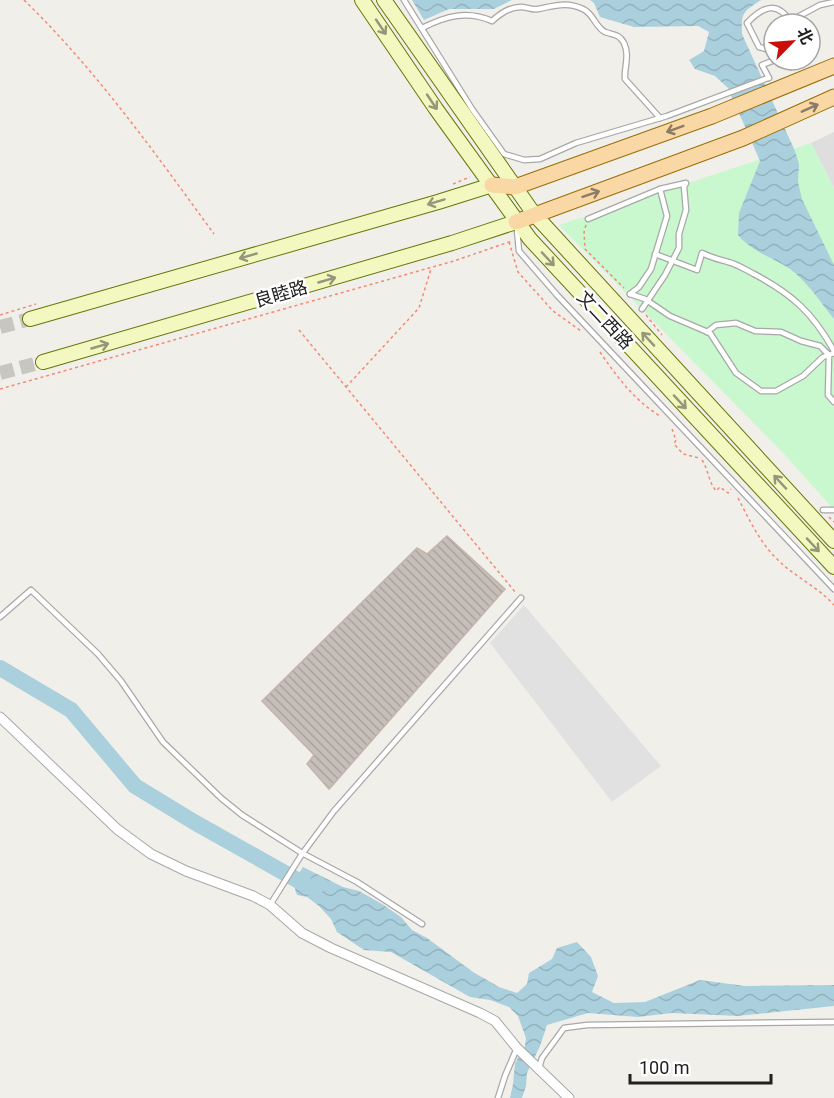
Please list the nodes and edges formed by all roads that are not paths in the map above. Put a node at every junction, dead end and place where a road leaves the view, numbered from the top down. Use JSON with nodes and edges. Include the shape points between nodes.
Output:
{"nodes":[{"id":1,"x":362,"y":0,"type":"edge"},
{"id":2,"x":384,"y":0,"type":"edge"},
{"id":3,"x":404,"y":0,"type":"edge"},
{"id":4,"x":834,"y":3,"type":"edge"},
{"id":5,"x":781,"y":12,"type":"edge"},
{"id":6,"x":808,"y":12,"type":"edge"},
{"id":7,"x":422,"y":27,"type":"junction"},
{"id":8,"x":762,"y":48,"type":"edge"},
{"id":9,"x":834,"y":66,"type":"edge"},
{"id":10,"x":765,"y":72,"type":"edge"},
{"id":11,"x":770,"y":82,"type":"junction"},
{"id":12,"x":834,"y":97,"type":"edge"},
{"id":13,"x":727,"y":101,"type":"junction"},
{"id":14,"x":660,"y":118,"type":"junction"},
{"id":15,"x":492,"y":185,"type":"junction"},
{"id":16,"x":515,"y":187,"type":"junction"},
{"id":17,"x":660,"y":189,"type":"junction"},
{"id":18,"x":534,"y":214,"type":"junction"},
{"id":19,"x":588,"y":219,"type":"road end"},
{"id":20,"x":516,"y":222,"type":"junction"},
{"id":21,"x":655,"y":254,"type":"junction"},
{"id":22,"x":673,"y":261,"type":"junction"},
{"id":23,"x":648,"y":300,"type":"junction"},
{"id":24,"x":642,"y":309,"type":"road end"},
{"id":25,"x":30,"y":319,"type":"tunnel mouth"},
{"id":26,"x":707,"y":332,"type":"junction"},
{"id":27,"x":832,"y":353,"type":"edge"},
{"id":28,"x":43,"y":362,"type":"tunnel mouth"},
{"id":29,"x":834,"y":402,"type":"edge"},
{"id":30,"x":823,"y":510,"type":"road end"},
{"id":31,"x":834,"y":510,"type":"edge"},
{"id":32,"x":834,"y":541,"type":"edge"},
{"id":33,"x":834,"y":567,"type":"edge"},
{"id":34,"x":834,"y":589,"type":"edge"},
{"id":35,"x":521,"y":598,"type":"road end"},
{"id":36,"x":0,"y":617,"type":"edge"},
{"id":37,"x":0,"y":717,"type":"edge"},
{"id":38,"x":302,"y":853,"type":"junction"},
{"id":39,"x":270,"y":905,"type":"junction"},
{"id":40,"x":422,"y":924,"type":"dead end"},
{"id":41,"x":834,"y":1022,"type":"edge"},
{"id":42,"x":517,"y":1048,"type":"junction"},
{"id":43,"x":537,"y":1069,"type":"junction"},
{"id":44,"x":498,"y":1098,"type":"edge"},
{"id":45,"x":568,"y":1098,"type":"edge"}],
"edges":[{"from":1,"to":15,"type":"main road","name":"文二西路","one_way":true},
{"from":2,"to":16,"type":"main road","name":"文二西路"},
{"from":3,"to":7,"type":"lane"},
{"from":4,"to":6,"type":"lane"},
{"from":5,"to":8,"type":"lane","via":[[772,8],[760,11],[747,23]]},
{"from":7,"to":14,"type":"lane","via":[[504,154],[524,160],[540,159],[576,142]]},
{"from":7,"to":14,"type":"lane","via":[[454,15],[492,21],[522,6],[530,10],[564,4],[583,9],[592,14],[604,31],[616,33],[623,42],[627,56],[625,79]]},
{"from":9,"to":11,"type":"main road"},
{"from":10,"to":11,"type":"lane"},
{"from":11,"to":13,"type":"main road"},
{"from":18,"to":12,"type":"main road","one_way":true,"via":[[743,138]]},
{"from":13,"to":14,"type":"lane"},
{"from":13,"to":16,"type":"main road","one_way":true},
{"from":15,"to":16,"type":"main road"},
{"from":15,"to":20,"type":"main road","name":"文二西路"},
{"from":15,"to":25,"type":"main road","one_way":true},
{"from":16,"to":18,"type":"main road","name":"文二西路"},
{"from":17,"to":19,"type":"lane"},
{"from":17,"to":21,"type":"lane","via":[[667,216]]},
{"from":17,"to":22,"type":"lane","via":[[686,183],[686,210]]},
{"from":18,"to":20,"type":"main road"},
{"from":32,"to":18,"type":"main road","name":"文二西路","one_way":true},
{"from":28,"to":20,"type":"main road","name":"良睦路","one_way":true},
{"from":20,"to":33,"type":"main road","name":"文二西路","one_way":true},
{"from":20,"to":34,"type":"lane","via":[[519,251],[557,295]]},
{"from":21,"to":22,"type":"lane"},
{"from":21,"to":23,"type":"lane","via":[[651,269],[630,294]]},
{"from":22,"to":23,"type":"lane"},
{"from":22,"to":27,"type":"lane","via":[[697,270],[702,253],[766,281],[807,312],[822,329]]},
{"from":23,"to":24,"type":"lane"},
{"from":23,"to":26,"type":"lane","via":[[670,316]]},
{"from":26,"to":27,"type":"lane","via":[[716,325],[736,323],[755,331],[781,332]]},
{"from":26,"to":27,"type":"lane","via":[[736,373],[761,391],[776,391]]},
{"from":27,"to":29,"type":"lane","via":[[828,395]]},
{"from":30,"to":31,"type":"lane"},
{"from":35,"to":38,"type":"lane","via":[[334,811]]},
{"from":36,"to":38,"type":"lane","via":[[31,590],[98,654],[163,742],[196,776],[242,815]]},
{"from":37,"to":39,"type":"street","via":[[117,829],[151,854]]},
{"from":38,"to":39,"type":"lane"},
{"from":38,"to":40,"type":"lane","via":[[357,882]]},
{"from":39,"to":42,"type":"street","via":[[302,933],[331,948],[495,1021]]},
{"from":41,"to":43,"type":"lane","via":[[564,1028]]},
{"from":42,"to":43,"type":"street"},
{"from":42,"to":44,"type":"lane"},
{"from":43,"to":45,"type":"street"}]}
